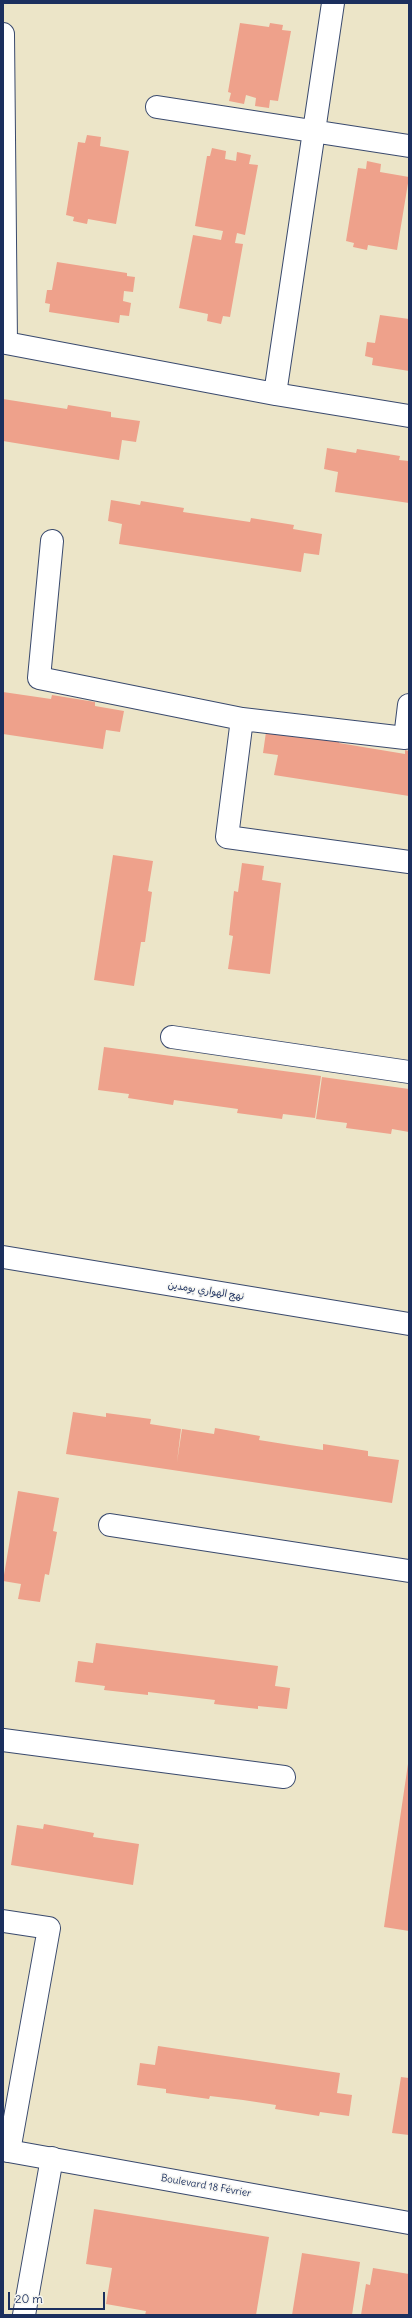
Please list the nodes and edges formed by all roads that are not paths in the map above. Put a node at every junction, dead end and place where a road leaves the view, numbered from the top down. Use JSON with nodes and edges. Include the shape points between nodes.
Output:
{"nodes":[{"id":1,"x":333,"y":3,"type":"edge"},
{"id":2,"x":3,"y":34,"type":"edge"},
{"id":3,"x":157,"y":107,"type":"dead end"},
{"id":4,"x":314,"y":131,"type":"junction"},
{"id":5,"x":409,"y":146,"type":"edge"},
{"id":6,"x":5,"y":343,"type":"edge"},
{"id":7,"x":275,"y":394,"type":"junction"},
{"id":8,"x":409,"y":416,"type":"edge"},
{"id":9,"x":52,"y":541,"type":"dead end"},
{"id":10,"x":409,"y":705,"type":"edge"},
{"id":11,"x":242,"y":719,"type":"junction"},
{"id":12,"x":409,"y":862,"type":"edge"},
{"id":13,"x":172,"y":1037,"type":"dead end"},
{"id":14,"x":409,"y":1072,"type":"edge"},
{"id":15,"x":3,"y":1258,"type":"edge"},
{"id":16,"x":409,"y":1324,"type":"edge"},
{"id":17,"x":110,"y":1525,"type":"dead end"},
{"id":18,"x":409,"y":1571,"type":"edge"},
{"id":19,"x":3,"y":1740,"type":"edge"},
{"id":20,"x":284,"y":1777,"type":"dead end"},
{"id":21,"x":3,"y":1921,"type":"edge"},
{"id":22,"x":6,"y":2150,"type":"edge"},
{"id":23,"x":52,"y":2158,"type":"junction"},
{"id":24,"x":409,"y":2223,"type":"edge"},
{"id":25,"x":24,"y":2315,"type":"edge"}],
"edges":[{"from":1,"to":4,"type":"street"},
{"from":2,"to":6,"type":"street"},
{"from":3,"to":4,"type":"street"},
{"from":4,"to":5,"type":"street"},
{"from":4,"to":7,"type":"street"},
{"from":6,"to":7,"type":"street"},
{"from":7,"to":8,"type":"street"},
{"from":9,"to":11,"type":"street","via":[[39,678]]},
{"from":10,"to":11,"type":"street","via":[[405,738]]},
{"from":11,"to":12,"type":"street","via":[[227,837]]},
{"from":13,"to":14,"type":"street"},
{"from":15,"to":16,"type":"street","name":"نهج الهواري بومدين"},
{"from":17,"to":18,"type":"street"},
{"from":19,"to":20,"type":"street"},
{"from":21,"to":22,"type":"street","via":[[49,1928]]},
{"from":22,"to":23,"type":"street","name":"Boulevard 18 Février"},
{"from":23,"to":24,"type":"street","name":"Boulevard 18 Février"},
{"from":23,"to":25,"type":"street"}]}
